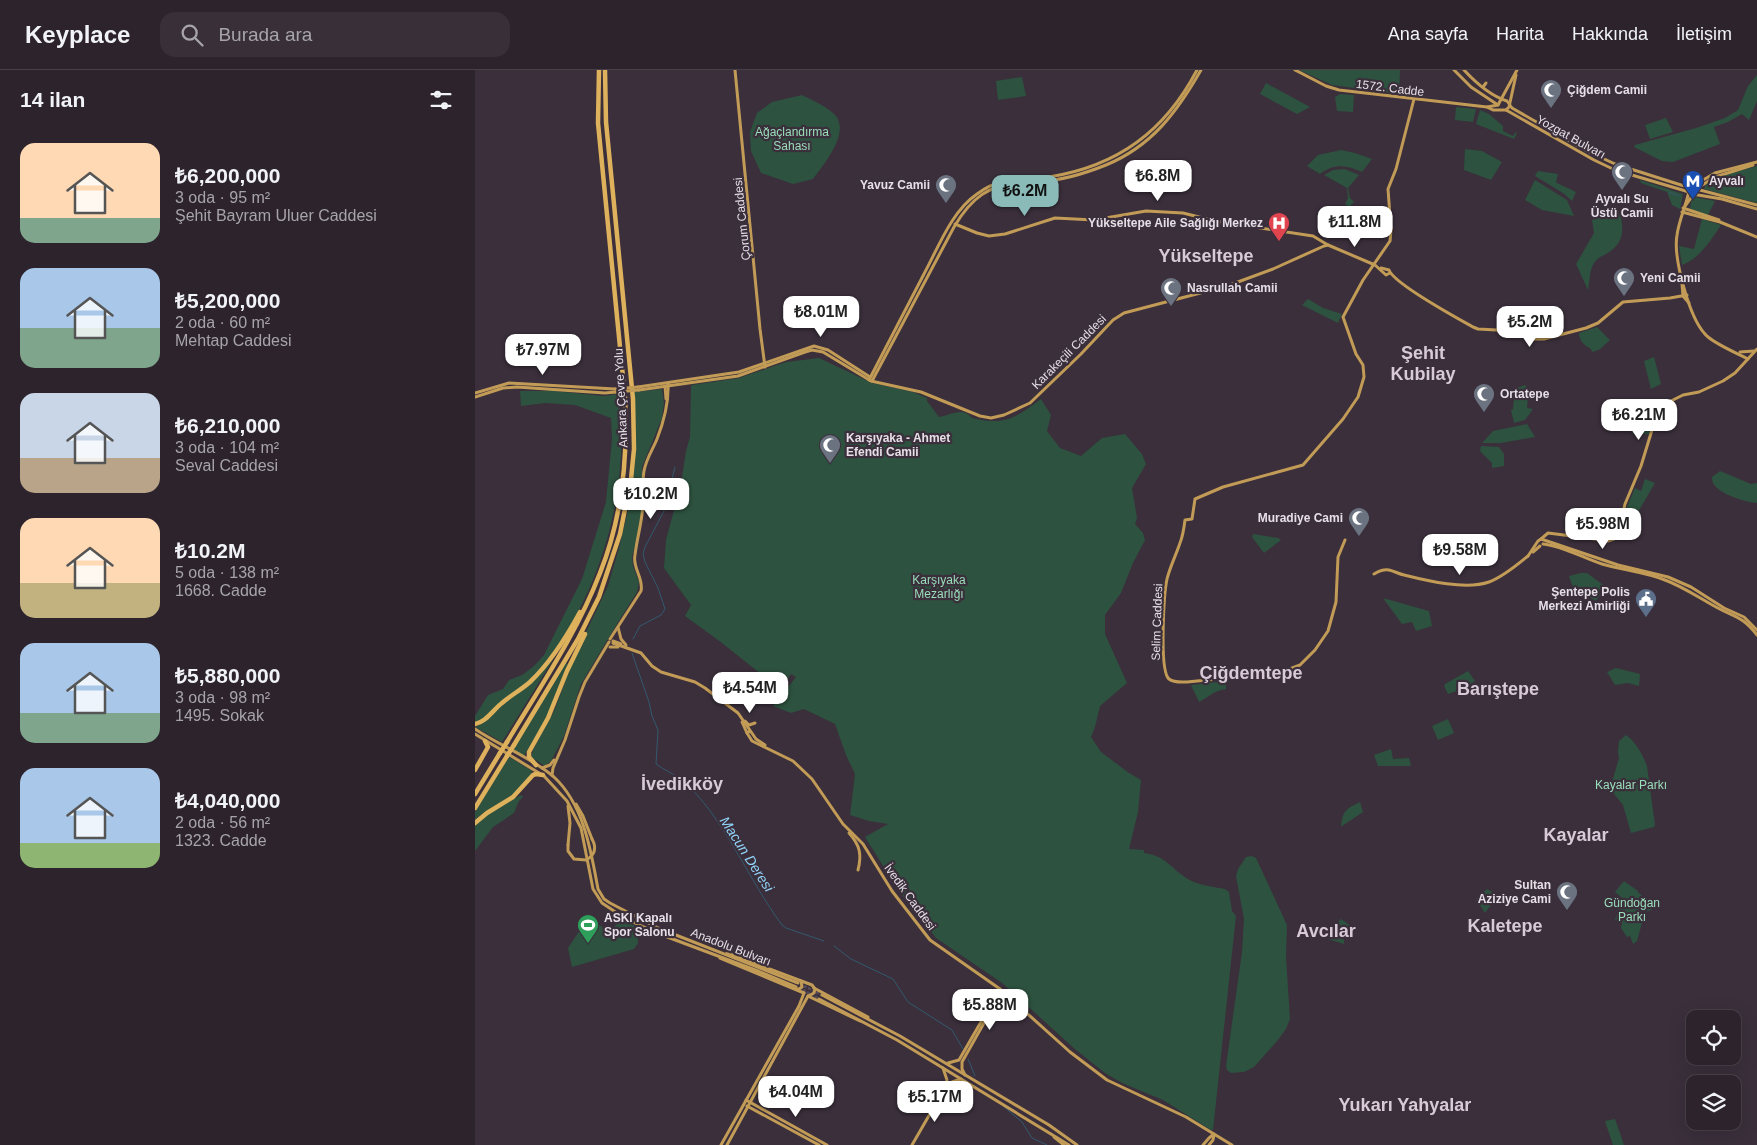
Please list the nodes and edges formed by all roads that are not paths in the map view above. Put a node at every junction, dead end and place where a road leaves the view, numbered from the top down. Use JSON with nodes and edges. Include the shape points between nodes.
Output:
{"nodes":[{"id":1,"x":599,"y":70,"type":"edge"},
{"id":2,"x":605,"y":70,"type":"edge"},
{"id":3,"x":735,"y":70,"type":"edge"},
{"id":4,"x":1197,"y":70,"type":"edge"},
{"id":5,"x":1201,"y":70,"type":"edge"},
{"id":6,"x":1295,"y":70,"type":"edge"},
{"id":7,"x":1454,"y":70,"type":"edge"},
{"id":8,"x":1464,"y":70,"type":"edge"},
{"id":9,"x":1517,"y":70,"type":"edge"},
{"id":10,"x":1486,"y":83,"type":"dead end"},
{"id":11,"x":1483,"y":87,"type":"junction"},
{"id":12,"x":1414,"y":99,"type":"junction"},
{"id":13,"x":1501,"y":100,"type":"junction"},
{"id":14,"x":1498,"y":105,"type":"junction"},
{"id":15,"x":1509,"y":105,"type":"junction"},
{"id":16,"x":1487,"y":107,"type":"junction"},
{"id":17,"x":1500,"y":110,"type":"junction"},
{"id":18,"x":1506,"y":110,"type":"junction"},
{"id":19,"x":1516,"y":110,"type":"junction"},
{"id":20,"x":1514,"y":114,"type":"junction"},
{"id":21,"x":1757,"y":163,"type":"edge"},
{"id":22,"x":1705,"y":180,"type":"junction"},
{"id":23,"x":1681,"y":185,"type":"junction"},
{"id":24,"x":1693,"y":188,"type":"junction"},
{"id":25,"x":1705,"y":191,"type":"junction"},
{"id":26,"x":1689,"y":192,"type":"junction"},
{"id":27,"x":1694,"y":194,"type":"junction"},
{"id":28,"x":1757,"y":207,"type":"edge"},
{"id":29,"x":1683,"y":210,"type":"junction"},
{"id":30,"x":953,"y":224,"type":"junction"},
{"id":31,"x":1757,"y":236,"type":"edge"},
{"id":32,"x":1329,"y":245,"type":"junction"},
{"id":33,"x":1376,"y":266,"type":"junction"},
{"id":34,"x":1685,"y":294,"type":"junction"},
{"id":35,"x":1756,"y":350,"type":"edge"},
{"id":36,"x":1738,"y":353,"type":"junction"},
{"id":37,"x":1749,"y":358,"type":"junction"},
{"id":38,"x":765,"y":365,"type":"junction"},
{"id":39,"x":1738,"y":370,"type":"junction"},
{"id":40,"x":871,"y":379,"type":"junction"},
{"id":41,"x":667,"y":384,"type":"junction"},
{"id":42,"x":616,"y":391,"type":"junction"},
{"id":43,"x":475,"y":393,"type":"edge"},
{"id":44,"x":475,"y":397,"type":"edge"},
{"id":45,"x":1345,"y":540,"type":"dead end"},
{"id":46,"x":1541,"y":543,"type":"junction"},
{"id":47,"x":617,"y":546,"type":"junction"},
{"id":48,"x":601,"y":571,"type":"junction"},
{"id":49,"x":1374,"y":574,"type":"dead end"},
{"id":50,"x":618,"y":627,"type":"junction"},
{"id":51,"x":1757,"y":630,"type":"edge"},
{"id":52,"x":1757,"y":635,"type":"edge"},
{"id":53,"x":612,"y":642,"type":"junction"},
{"id":54,"x":628,"y":647,"type":"junction"},
{"id":55,"x":610,"y":648,"type":"junction"},
{"id":56,"x":601,"y":655,"type":"junction"},
{"id":57,"x":735,"y":711,"type":"junction"},
{"id":58,"x":739,"y":715,"type":"junction"},
{"id":59,"x":475,"y":724,"type":"edge"},
{"id":60,"x":755,"y":724,"type":"dead end"},
{"id":61,"x":475,"y":729,"type":"edge"},
{"id":62,"x":748,"y":732,"type":"junction"},
{"id":63,"x":475,"y":734,"type":"edge"},
{"id":64,"x":485,"y":740,"type":"junction"},
{"id":65,"x":562,"y":749,"type":"junction"},
{"id":66,"x":536,"y":765,"type":"junction"},
{"id":67,"x":542,"y":768,"type":"junction"},
{"id":68,"x":475,"y":770,"type":"edge"},
{"id":69,"x":543,"y":775,"type":"junction"},
{"id":70,"x":553,"y":776,"type":"junction"},
{"id":71,"x":475,"y":794,"type":"edge"},
{"id":72,"x":570,"y":796,"type":"junction"},
{"id":73,"x":567,"y":800,"type":"junction"},
{"id":74,"x":475,"y":808,"type":"edge"},
{"id":75,"x":475,"y":823,"type":"edge"},
{"id":76,"x":847,"y":828,"type":"junction"},
{"id":77,"x":858,"y":870,"type":"dead end"},
{"id":78,"x":807,"y":984,"type":"junction"},
{"id":79,"x":798,"y":985,"type":"junction"},
{"id":80,"x":814,"y":988,"type":"junction"},
{"id":81,"x":1001,"y":990,"type":"junction"},
{"id":82,"x":803,"y":993,"type":"junction"},
{"id":83,"x":809,"y":996,"type":"junction"},
{"id":84,"x":820,"y":996,"type":"junction"},
{"id":85,"x":965,"y":1053,"type":"junction"},
{"id":86,"x":945,"y":1063,"type":"junction"},
{"id":87,"x":943,"y":1067,"type":"junction"},
{"id":88,"x":966,"y":1075,"type":"junction"},
{"id":89,"x":963,"y":1079,"type":"junction"},
{"id":90,"x":943,"y":1093,"type":"junction"},
{"id":91,"x":753,"y":1097,"type":"junction"},
{"id":92,"x":745,"y":1102,"type":"junction"},
{"id":93,"x":749,"y":1104,"type":"junction"},
{"id":94,"x":756,"y":1106,"type":"junction"},
{"id":95,"x":1048,"y":1131,"type":"junction"},
{"id":96,"x":1214,"y":1134,"type":"junction"},
{"id":97,"x":1065,"y":1136,"type":"junction"},
{"id":98,"x":721,"y":1145,"type":"edge"},
{"id":99,"x":727,"y":1145,"type":"edge"},
{"id":100,"x":819,"y":1145,"type":"edge"},
{"id":101,"x":827,"y":1145,"type":"edge"},
{"id":102,"x":912,"y":1145,"type":"edge"},
{"id":103,"x":1065,"y":1145,"type":"edge"},
{"id":104,"x":1069,"y":1145,"type":"edge"},
{"id":105,"x":1077,"y":1145,"type":"edge"},
{"id":106,"x":1082,"y":1145,"type":"edge"},
{"id":107,"x":1203,"y":1145,"type":"edge"},
{"id":108,"x":1209,"y":1145,"type":"edge"},
{"id":109,"x":1233,"y":1145,"type":"edge"}],
"edges":[{"from":1,"to":48,"type":"highway","name":"Ankara Çevre Yolu","via":[[598,123],[627,433],[615,525]]},
{"from":2,"to":47,"type":"highway","name":"Ankara Çevre Yolu","via":[[606,122],[634,415],[631,479]]},
{"from":3,"to":38,"type":"main road","name":"Çorum Caddesi"},
{"from":4,"to":30,"type":"main road","via":[[1169,113],[1135,145],[1101,163],[1075,171],[993,184],[975,194]]},
{"from":5,"to":30,"type":"main road","via":[[1171,116],[1133,151],[1080,174],[1009,183],[986,191]]},
{"from":6,"to":12,"type":"main road","name":"1572. Cadde","via":[[1339,90]]},
{"from":7,"to":14,"type":"main road","via":[[1471,87]]},
{"from":8,"to":11,"type":"main road","name":"Yozgat Bulvarı"},
{"from":9,"to":13,"type":"main road"},
{"from":9,"to":15,"type":"main road"},
{"from":10,"to":11,"type":"main road"},
{"from":11,"to":13,"type":"main road","name":"Yozgat Bulvarı"},
{"from":12,"to":16,"type":"main road","name":"1572. Cadde"},
{"from":12,"to":33,"type":"main road","via":[[1388,189],[1390,241]]},
{"from":13,"to":14,"type":"main road"},
{"from":13,"to":15,"type":"main road","name":"Yozgat Bulvarı","via":[[1506,100]]},
{"from":14,"to":16,"type":"main road"},
{"from":14,"to":17,"type":"main road"},
{"from":15,"to":18,"type":"main road"},
{"from":15,"to":19,"type":"main road","name":"Yozgat Bulvarı"},
{"from":16,"to":17,"type":"main road","name":"Yozgat Bulvarı"},
{"from":17,"to":18,"type":"main road","name":"Yozgat Bulvarı"},
{"from":18,"to":20,"type":"main road","name":"Yozgat Bulvarı"},
{"from":19,"to":20,"type":"main road"},
{"from":19,"to":23,"type":"main road","name":"Yozgat Bulvarı","via":[[1608,161]]},
{"from":20,"to":26,"type":"main road","name":"Yozgat Bulvarı","via":[[1615,170]]},
{"from":21,"to":22,"type":"main road"},
{"from":22,"to":23,"type":"main road"},
{"from":22,"to":24,"type":"main road"},
{"from":22,"to":25,"type":"main road","via":[[1702,186]]},
{"from":23,"to":24,"type":"main road","name":"Yozgat Bulvarı"},
{"from":24,"to":25,"type":"main road","name":"Yozgat Bulvarı"},
{"from":24,"to":26,"type":"main road"},
{"from":24,"to":27,"type":"main road"},
{"from":25,"to":28,"type":"main road","name":"Yozgat Bulvarı"},
{"from":26,"to":27,"type":"main road","name":"Yozgat Bulvarı"},
{"from":26,"to":29,"type":"main road"},
{"from":27,"to":28,"type":"main road","name":"Yozgat Bulvarı"},
{"from":27,"to":29,"type":"main road"},
{"from":29,"to":31,"type":"main road","via":[[1723,221]]},
{"from":29,"to":34,"type":"main road","via":[[1676,242]]},
{"from":30,"to":32,"type":"main road","via":[[989,236],[1055,218],[1094,220],[1133,212],[1175,212],[1309,234]]},
{"from":30,"to":40,"type":"main road"},
{"from":32,"to":33,"type":"main road"},
{"from":32,"to":40,"type":"main road","name":"Karakeçili Caddesi","via":[[1227,286],[1124,313],[1113,320],[1032,402],[1004,416],[980,416],[921,392]]},
{"from":33,"to":34,"type":"main road","via":[[1425,300],[1473,327],[1515,331],[1532,339],[1553,338],[1598,323],[1623,302]]},
{"from":33,"to":45,"type":"main road","name":"Selim Caddesi","via":[[1363,280],[1343,317],[1364,370],[1361,391],[1350,409],[1303,465],[1223,487],[1195,500],[1192,519],[1185,520],[1164,594],[1167,677],[1187,682],[1268,674],[1300,665],[1328,631],[1336,602],[1338,557]]},
{"from":34,"to":36,"type":"main road","via":[[1705,334]]},
{"from":35,"to":36,"type":"main road"},
{"from":35,"to":37,"type":"main road"},
{"from":36,"to":37,"type":"main road"},
{"from":36,"to":39,"type":"main road","via":[[1742,361]]},
{"from":37,"to":39,"type":"main road"},
{"from":38,"to":40,"type":"main road","name":"Karakeçili Caddesi","via":[[818,346]]},
{"from":38,"to":41,"type":"main road","name":"Karakeçili Caddesi"},
{"from":39,"to":46,"type":"main road","via":[[1706,390],[1683,395],[1659,407],[1614,539],[1551,533],[1545,534]]},
{"from":41,"to":42,"type":"main road","name":"Karakeçili Caddesi","bridge":true},
{"from":41,"to":50,"type":"main road","via":[[663,423],[642,482],[641,522],[634,559],[641,579],[641,592]]},
{"from":42,"to":43,"type":"main road","via":[[509,383]]},
{"from":42,"to":44,"type":"main road","via":[[517,387]]},
{"from":46,"to":49,"type":"main road","via":[[1528,556],[1489,582],[1456,584],[1389,570]]},
{"from":46,"to":51,"type":"main road","via":[[1668,577],[1744,617]]},
{"from":46,"to":52,"type":"main road","via":[[1603,564],[1667,580],[1748,623]]},
{"from":47,"to":66,"type":"highway","via":[[595,611],[548,718],[529,752]]},
{"from":47,"to":74,"type":"highway","name":"Ankara Çevre Yolu","bridge":true,"via":[[583,631]]},
{"from":48,"to":59,"type":"highway","via":[[571,628],[544,668],[483,722]]},
{"from":48,"to":71,"type":"highway","name":"Ankara Çevre Yolu","bridge":true,"via":[[572,634]]},
{"from":50,"to":53,"type":"main road"},
{"from":50,"to":54,"type":"main road","via":[[622,642]]},
{"from":53,"to":54,"type":"main road"},
{"from":53,"to":55,"type":"main road"},
{"from":53,"to":56,"type":"main road"},
{"from":54,"to":55,"type":"main road"},
{"from":54,"to":57,"type":"main road","name":"İvedik Caddesi","via":[[641,653],[661,672],[703,686]]},
{"from":55,"to":56,"type":"main road"},
{"from":56,"to":65,"type":"main road","via":[[585,682]]},
{"from":57,"to":58,"type":"main road","name":"İvedik Caddesi"},
{"from":57,"to":62,"type":"main road","name":"İvedik Caddesi"},
{"from":58,"to":60,"type":"main road","via":[[749,725]]},
{"from":58,"to":62,"type":"main road","name":"İvedik Caddesi"},
{"from":61,"to":66,"type":"main road","name":"Anadolu Bulvarı"},
{"from":62,"to":76,"type":"main road","name":"İvedik Caddesi","via":[[755,740],[804,770]]},
{"from":63,"to":64,"type":"main road","name":"Anadolu Bulvarı"},
{"from":64,"to":68,"type":"highway","via":[[487,747]]},
{"from":64,"to":69,"type":"main road","name":"Anadolu Bulvarı"},
{"from":65,"to":67,"type":"main road","via":[[550,765]]},
{"from":65,"to":70,"type":"main road","via":[[553,768]]},
{"from":66,"to":67,"type":"main road","name":"Anadolu Bulvarı"},
{"from":67,"to":70,"type":"main road","name":"Anadolu Bulvarı"},
{"from":69,"to":73,"type":"main road","name":"Anadolu Bulvarı"},
{"from":69,"to":75,"type":"highway","via":[[533,775],[513,797]]},
{"from":70,"to":72,"type":"main road","name":"Anadolu Bulvarı"},
{"from":72,"to":73,"type":"main road","bridge":true,"via":[[595,844],[593,855],[585,860],[574,859],[569,851]]},
{"from":72,"to":79,"type":"main road","name":"Anadolu Bulvarı","via":[[584,827],[598,890],[604,899],[658,928],[737,956]]},
{"from":73,"to":79,"type":"main road","name":"Anadolu Bulvarı","via":[[581,828],[593,889],[602,903],[626,919],[662,935],[727,962]]},
{"from":76,"to":77,"type":"main road","via":[[861,855]]},
{"from":76,"to":81,"type":"main road","name":"İvedik Caddesi","via":[[863,844],[892,891],[927,937]]},
{"from":78,"to":79,"type":"main road"},
{"from":78,"to":80,"type":"main road"},
{"from":78,"to":82,"type":"main road"},
{"from":79,"to":82,"type":"main road"},
{"from":80,"to":83,"type":"main road","via":[[814,993]]},
{"from":80,"to":84,"type":"main road"},
{"from":81,"to":85,"type":"main road"},
{"from":81,"to":96,"type":"main road","name":"İvedik Caddesi","via":[[1107,1080],[1186,1117]]},
{"from":82,"to":83,"type":"main road"},
{"from":82,"to":92,"type":"main road","via":[[799,1006]]},
{"from":83,"to":84,"type":"main road"},
{"from":83,"to":91,"type":"main road"},
{"from":84,"to":86,"type":"main road","via":[[864,1014]]},
{"from":84,"to":87,"type":"main road"},
{"from":85,"to":86,"type":"main road","via":[[959,1060]]},
{"from":85,"to":88,"type":"main road","via":[[962,1065]]},
{"from":86,"to":88,"type":"main road"},
{"from":87,"to":89,"type":"main road"},
{"from":87,"to":90,"type":"main road","via":[[947,1080]]},
{"from":88,"to":97,"type":"main road"},
{"from":89,"to":90,"type":"main road","via":[[949,1084]]},
{"from":89,"to":95,"type":"main road"},
{"from":90,"to":102,"type":"main road"},
{"from":91,"to":93,"type":"main road"},
{"from":91,"to":94,"type":"main road"},
{"from":92,"to":93,"type":"main road"},
{"from":92,"to":98,"type":"main road"},
{"from":93,"to":94,"type":"main road"},
{"from":93,"to":99,"type":"main road"},
{"from":93,"to":100,"type":"main road"},
{"from":94,"to":101,"type":"main road"},
{"from":95,"to":103,"type":"main road"},
{"from":95,"to":104,"type":"main road"},
{"from":96,"to":107,"type":"main road"},
{"from":96,"to":108,"type":"main road"},
{"from":96,"to":109,"type":"main road","name":"İvedik Caddesi"},
{"from":97,"to":105,"type":"main road"},
{"from":97,"to":106,"type":"main road"}]}
